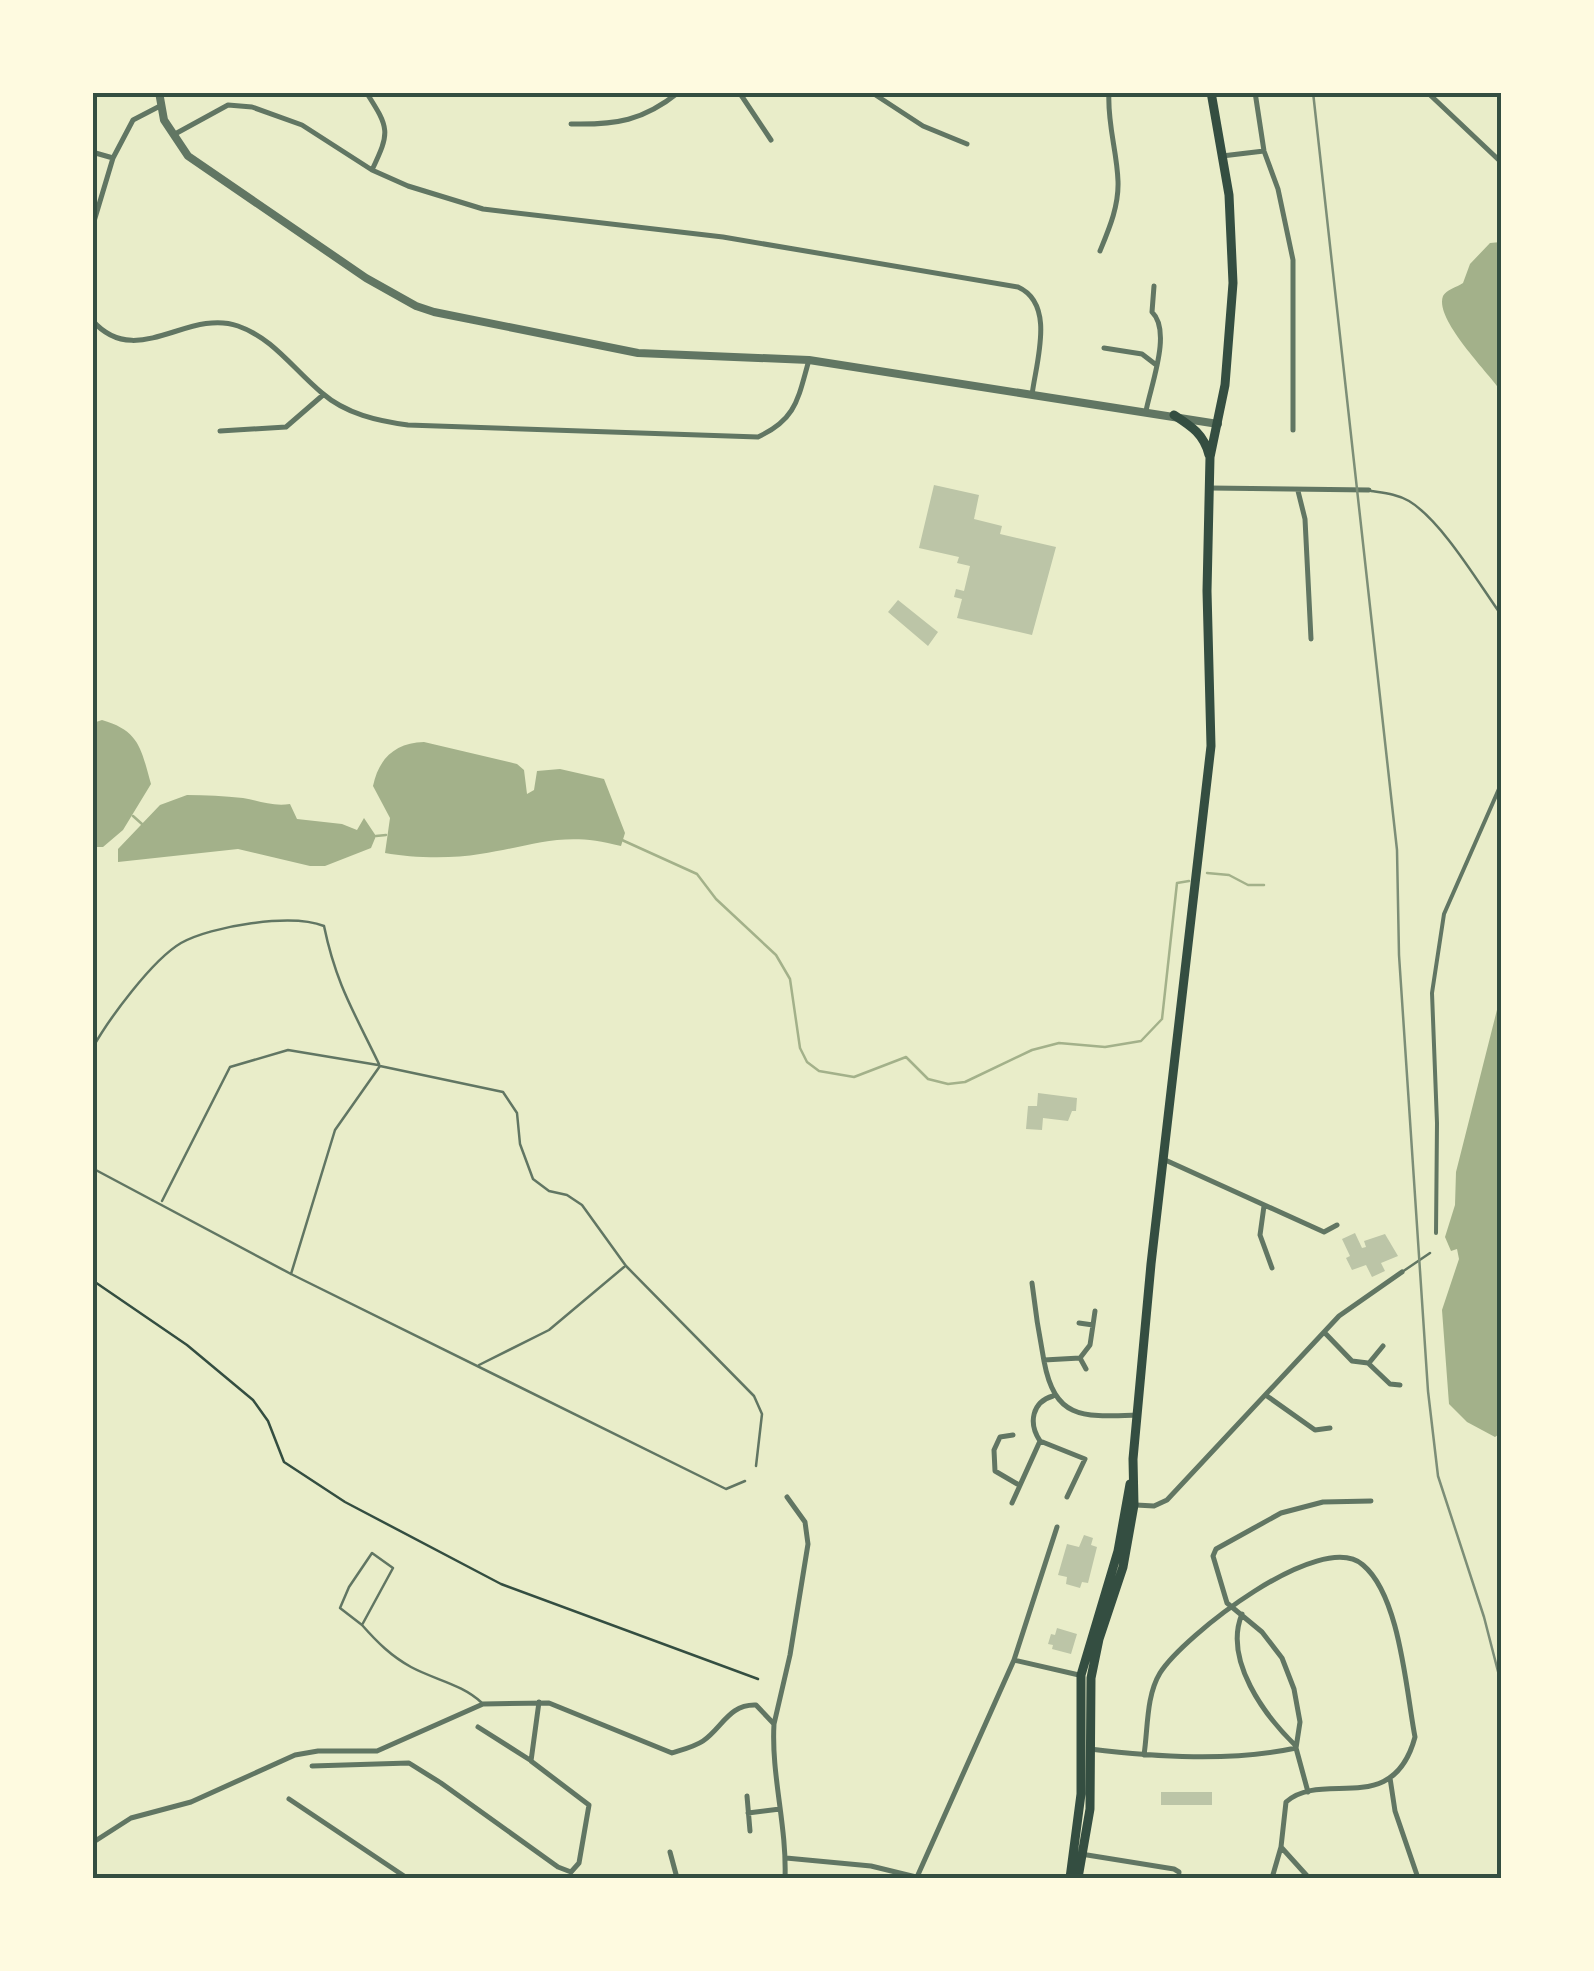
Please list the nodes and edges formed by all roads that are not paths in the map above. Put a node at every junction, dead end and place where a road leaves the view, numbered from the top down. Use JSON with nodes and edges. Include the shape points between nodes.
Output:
{"nodes":[{"id":1,"x":158,"y":92,"type":"edge"},
{"id":2,"x":366,"y":92,"type":"edge"},
{"id":3,"x":679,"y":92,"type":"edge"},
{"id":4,"x":739,"y":92,"type":"edge"},
{"id":5,"x":871,"y":92,"type":"edge"},
{"id":6,"x":1109,"y":92,"type":"edge"},
{"id":7,"x":1210,"y":92,"type":"edge"},
{"id":8,"x":1255,"y":92,"type":"edge"},
{"id":9,"x":1427,"y":92,"type":"edge"},
{"id":10,"x":160,"y":106,"type":"junction"},
{"id":11,"x":571,"y":124,"type":"dead end"},
{"id":12,"x":172,"y":136,"type":"junction"},
{"id":13,"x":770,"y":140,"type":"dead end"},
{"id":14,"x":966,"y":144,"type":"dead end"},
{"id":15,"x":1264,"y":151,"type":"junction"},
{"id":16,"x":92,"y":152,"type":"edge"},
{"id":17,"x":1222,"y":156,"type":"junction"},
{"id":18,"x":113,"y":158,"type":"junction"},
{"id":19,"x":1502,"y":163,"type":"edge"},
{"id":20,"x":372,"y":170,"type":"junction"},
{"id":21,"x":92,"y":228,"type":"edge"},
{"id":22,"x":1100,"y":251,"type":"dead end"},
{"id":23,"x":1154,"y":286,"type":"dead end"},
{"id":24,"x":92,"y":320,"type":"edge"},
{"id":25,"x":1104,"y":348,"type":"dead end"},
{"id":26,"x":809,"y":360,"type":"junction"},
{"id":27,"x":1155,"y":364,"type":"junction"},
{"id":28,"x":1032,"y":394,"type":"junction"},
{"id":29,"x":324,"y":395,"type":"junction"},
{"id":30,"x":1146,"y":412,"type":"junction"},
{"id":31,"x":1174,"y":415,"type":"junction"},
{"id":32,"x":1218,"y":424,"type":"junction"},
{"id":33,"x":1293,"y":430,"type":"dead end"},
{"id":34,"x":220,"y":431,"type":"dead end"},
{"id":35,"x":1210,"y":457,"type":"junction"},
{"id":36,"x":1210,"y":488,"type":"junction"},
{"id":37,"x":1298,"y":490,"type":"junction"},
{"id":38,"x":1368,"y":490,"type":"joint"},
{"id":39,"x":1502,"y":616,"type":"edge"},
{"id":40,"x":1311,"y":639,"type":"dead end"},
{"id":41,"x":1502,"y":782,"type":"edge"},
{"id":42,"x":92,"y":1049,"type":"edge"},
{"id":43,"x":380,"y":1066,"type":"junction"},
{"id":44,"x":1164,"y":1159,"type":"junction"},
{"id":45,"x":92,"y":1168,"type":"edge"},
{"id":46,"x":161,"y":1202,"type":"junction"},
{"id":47,"x":1264,"y":1206,"type":"junction"},
{"id":48,"x":1337,"y":1225,"type":"dead end"},
{"id":49,"x":1436,"y":1232,"type":"dead end"},
{"id":50,"x":1430,"y":1254,"type":"dead end"},
{"id":51,"x":626,"y":1266,"type":"junction"},
{"id":52,"x":1272,"y":1268,"type":"dead end"},
{"id":53,"x":1402,"y":1272,"type":"joint"},
{"id":54,"x":291,"y":1274,"type":"junction"},
{"id":55,"x":1032,"y":1283,"type":"dead end"},
{"id":56,"x":1096,"y":1311,"type":"dead end"},
{"id":57,"x":1079,"y":1323,"type":"dead end"},
{"id":58,"x":1094,"y":1324,"type":"junction"},
{"id":59,"x":1324,"y":1332,"type":"junction"},
{"id":60,"x":1383,"y":1346,"type":"dead end"},
{"id":61,"x":1080,"y":1358,"type":"junction"},
{"id":62,"x":1044,"y":1360,"type":"junction"},
{"id":63,"x":1368,"y":1363,"type":"junction"},
{"id":64,"x":477,"y":1366,"type":"junction"},
{"id":65,"x":1086,"y":1369,"type":"dead end"},
{"id":66,"x":1400,"y":1385,"type":"dead end"},
{"id":67,"x":1053,"y":1396,"type":"junction"},
{"id":68,"x":1267,"y":1396,"type":"junction"},
{"id":69,"x":1136,"y":1415,"type":"junction"},
{"id":70,"x":1330,"y":1428,"type":"dead end"},
{"id":71,"x":1013,"y":1435,"type":"dead end"},
{"id":72,"x":1040,"y":1440,"type":"junction"},
{"id":73,"x":756,"y":1466,"type":"dead end"},
{"id":74,"x":745,"y":1481,"type":"dead end"},
{"id":75,"x":1019,"y":1485,"type":"junction"},
{"id":76,"x":787,"y":1497,"type":"dead end"},
{"id":77,"x":1066,"y":1497,"type":"dead end"},
{"id":78,"x":1371,"y":1500,"type":"dead end"},
{"id":79,"x":1012,"y":1503,"type":"dead end"},
{"id":80,"x":1129,"y":1504,"type":"junction"},
{"id":81,"x":1057,"y":1527,"type":"dead end"},
{"id":82,"x":1233,"y":1606,"type":"junction"},
{"id":83,"x":1242,"y":1614,"type":"junction"},
{"id":84,"x":362,"y":1625,"type":"junction"},
{"id":85,"x":1014,"y":1660,"type":"junction"},
{"id":86,"x":1086,"y":1676,"type":"junction"},
{"id":87,"x":540,"y":1702,"type":"junction"},
{"id":88,"x":482,"y":1704,"type":"junction"},
{"id":89,"x":774,"y":1724,"type":"junction"},
{"id":90,"x":478,"y":1727,"type":"dead end"},
{"id":91,"x":1296,"y":1747,"type":"junction"},
{"id":92,"x":1087,"y":1750,"type":"junction"},
{"id":93,"x":1144,"y":1755,"type":"junction"},
{"id":94,"x":532,"y":1761,"type":"junction"},
{"id":95,"x":312,"y":1766,"type":"dead end"},
{"id":96,"x":1390,"y":1778,"type":"junction"},
{"id":97,"x":1308,"y":1792,"type":"junction"},
{"id":98,"x":746,"y":1796,"type":"dead end"},
{"id":99,"x":290,"y":1800,"type":"dead end"},
{"id":100,"x":782,"y":1809,"type":"junction"},
{"id":101,"x":748,"y":1813,"type":"junction"},
{"id":102,"x":750,"y":1830,"type":"dead end"},
{"id":103,"x":92,"y":1843,"type":"edge"},
{"id":104,"x":1281,"y":1848,"type":"junction"},
{"id":105,"x":670,"y":1852,"type":"dead end"},
{"id":106,"x":1079,"y":1853,"type":"junction"},
{"id":107,"x":786,"y":1858,"type":"junction"},
{"id":108,"x":406,"y":1878,"type":"edge"},
{"id":109,"x":677,"y":1878,"type":"edge"},
{"id":110,"x":785,"y":1878,"type":"edge"},
{"id":111,"x":918,"y":1878,"type":"edge"},
{"id":112,"x":1070,"y":1878,"type":"edge"},
{"id":113,"x":1078,"y":1878,"type":"edge"},
{"id":114,"x":1178,"y":1878,"type":"edge"},
{"id":115,"x":1272,"y":1878,"type":"edge"},
{"id":116,"x":1309,"y":1878,"type":"edge"},
{"id":117,"x":1418,"y":1878,"type":"edge"}],
"edges":[{"from":1,"to":10,"type":"street"},
{"from":2,"to":20,"type":"street","via":[[387,138]]},
{"from":3,"to":11,"type":"street","via":[[624,122]]},
{"from":4,"to":13,"type":"street"},
{"from":5,"to":14,"type":"street"},
{"from":6,"to":22,"type":"street","via":[[1118,182],[1114,218]]},
{"from":7,"to":17,"type":"main road"},
{"from":8,"to":15,"type":"street"},
{"from":9,"to":19,"type":"street"},
{"from":10,"to":12,"type":"street"},
{"from":10,"to":18,"type":"street","via":[[133,120]]},
{"from":12,"to":20,"type":"street","via":[[228,105],[252,107],[302,125]]},
{"from":12,"to":26,"type":"street","via":[[237,191],[416,306],[638,353]]},
{"from":15,"to":17,"type":"street"},
{"from":15,"to":33,"type":"street","via":[[1294,260]]},
{"from":16,"to":18,"type":"street"},
{"from":17,"to":32,"type":"main road","via":[[1233,283]]},
{"from":18,"to":21,"type":"street"},
{"from":20,"to":28,"type":"street","via":[[440,198],[532,217],[706,234],[1018,287],[1036,300],[1041,319]]},
{"from":23,"to":27,"type":"street","via":[[1152,312],[1163,339]]},
{"from":24,"to":29,"type":"street","via":[[109,336],[130,341],[204,324],[236,324],[271,345]]},
{"from":25,"to":27,"type":"street","via":[[1142,354]]},
{"from":26,"to":28,"type":"street"},
{"from":26,"to":29,"type":"street","via":[[790,416],[758,437],[408,425],[375,421]]},
{"from":27,"to":30,"type":"street"},
{"from":28,"to":30,"type":"street"},
{"from":29,"to":34,"type":"street","via":[[286,427]]},
{"from":30,"to":31,"type":"street"},
{"from":31,"to":32,"type":"street"},
{"from":31,"to":35,"type":"main road","via":[[1206,442]]},
{"from":32,"to":35,"type":"main road"},
{"from":35,"to":36,"type":"main road"},
{"from":36,"to":37,"type":"street"},
{"from":36,"to":44,"type":"main road","via":[[1212,746]]},
{"from":37,"to":38,"type":"street"},
{"from":37,"to":40,"type":"street","via":[[1306,519]]},
{"from":38,"to":39,"type":"lane","via":[[1413,503]]},
{"from":41,"to":49,"type":"street","via":[[1444,914],[1432,994]]},
{"from":42,"to":43,"type":"lane","via":[[181,943],[265,922],[296,922],[324,926],[341,989]]},
{"from":43,"to":46,"type":"lane","via":[[288,1050],[230,1067]]},
{"from":43,"to":51,"type":"lane","via":[[503,1092],[517,1113],[533,1179],[582,1205]]},
{"from":43,"to":54,"type":"lane","via":[[335,1130]]},
{"from":44,"to":47,"type":"street"},
{"from":44,"to":69,"type":"main road"},
{"from":45,"to":46,"type":"lane"},
{"from":46,"to":54,"type":"lane"},
{"from":47,"to":48,"type":"street","via":[[1324,1232]]},
{"from":47,"to":52,"type":"street","via":[[1260,1234]]},
{"from":50,"to":53,"type":"lane"},
{"from":51,"to":64,"type":"lane","via":[[549,1330]]},
{"from":51,"to":73,"type":"lane","via":[[754,1396],[762,1414]]},
{"from":53,"to":59,"type":"street"},
{"from":54,"to":64,"type":"lane"},
{"from":55,"to":62,"type":"street"},
{"from":56,"to":58,"type":"street"},
{"from":57,"to":58,"type":"street"},
{"from":58,"to":61,"type":"street"},
{"from":59,"to":63,"type":"street","via":[[1352,1361]]},
{"from":59,"to":68,"type":"street"},
{"from":60,"to":63,"type":"street"},
{"from":61,"to":62,"type":"street"},
{"from":61,"to":65,"type":"street"},
{"from":62,"to":67,"type":"street"},
{"from":63,"to":66,"type":"street"},
{"from":64,"to":74,"type":"lane","via":[[726,1489]]},
{"from":67,"to":69,"type":"street","via":[[1083,1414]]},
{"from":67,"to":72,"type":"street","via":[[1034,1412]]},
{"from":68,"to":70,"type":"street","via":[[1315,1430]]},
{"from":68,"to":80,"type":"street","via":[[1167,1500]]},
{"from":69,"to":80,"type":"main road"},
{"from":71,"to":75,"type":"street","via":[[1000,1437],[995,1471]]},
{"from":72,"to":75,"type":"street"},
{"from":72,"to":77,"type":"street","via":[[1084,1459]]},
{"from":75,"to":79,"type":"street"},
{"from":76,"to":89,"type":"street","via":[[805,1522],[808,1544]]},
{"from":78,"to":82,"type":"street","via":[[1323,1502],[1281,1514],[1216,1549],[1212,1562]]},
{"from":80,"to":86,"type":"main road","via":[[1123,1567]]},
{"from":81,"to":85,"type":"street"},
{"from":82,"to":83,"type":"street"},
{"from":82,"to":93,"type":"street","via":[[1162,1669]]},
{"from":82,"to":96,"type":"street","via":[[1308,1564],[1336,1556],[1361,1562],[1391,1612],[1415,1737]]},
{"from":83,"to":91,"type":"street","via":[[1244,1672],[1261,1706]]},
{"from":83,"to":91,"type":"street","via":[[1282,1658],[1300,1722]]},
{"from":84,"to":84,"type":"lane","via":[[340,1608],[372,1553],[393,1568]]},
{"from":84,"to":88,"type":"lane","via":[[387,1652],[469,1691]]},
{"from":85,"to":86,"type":"street"},
{"from":85,"to":111,"type":"street"},
{"from":86,"to":92,"type":"main road"},
{"from":87,"to":88,"type":"street"},
{"from":87,"to":89,"type":"street","via":[[672,1753],[702,1742],[736,1708],[756,1706]]},
{"from":87,"to":94,"type":"street"},
{"from":88,"to":103,"type":"street","via":[[376,1751],[295,1755],[191,1802],[131,1818]]},
{"from":89,"to":100,"type":"street"},
{"from":90,"to":94,"type":"street"},
{"from":91,"to":93,"type":"street","via":[[1252,1756]]},
{"from":91,"to":97,"type":"street"},
{"from":92,"to":93,"type":"street"},
{"from":92,"to":106,"type":"main road"},
{"from":94,"to":95,"type":"street","via":[[589,1805],[579,1863],[571,1872],[409,1763]]},
{"from":96,"to":97,"type":"street","via":[[1356,1790]]},
{"from":96,"to":117,"type":"street"},
{"from":97,"to":104,"type":"street","via":[[1286,1802]]},
{"from":98,"to":101,"type":"street"},
{"from":99,"to":108,"type":"street"},
{"from":100,"to":101,"type":"street"},
{"from":100,"to":107,"type":"street"},
{"from":101,"to":102,"type":"street"},
{"from":104,"to":115,"type":"street"},
{"from":104,"to":116,"type":"street"},
{"from":105,"to":109,"type":"street"},
{"from":106,"to":112,"type":"main road"},
{"from":106,"to":113,"type":"main road"},
{"from":106,"to":114,"type":"street","via":[[1174,1868]]},
{"from":107,"to":110,"type":"street"},
{"from":107,"to":111,"type":"street"}]}
